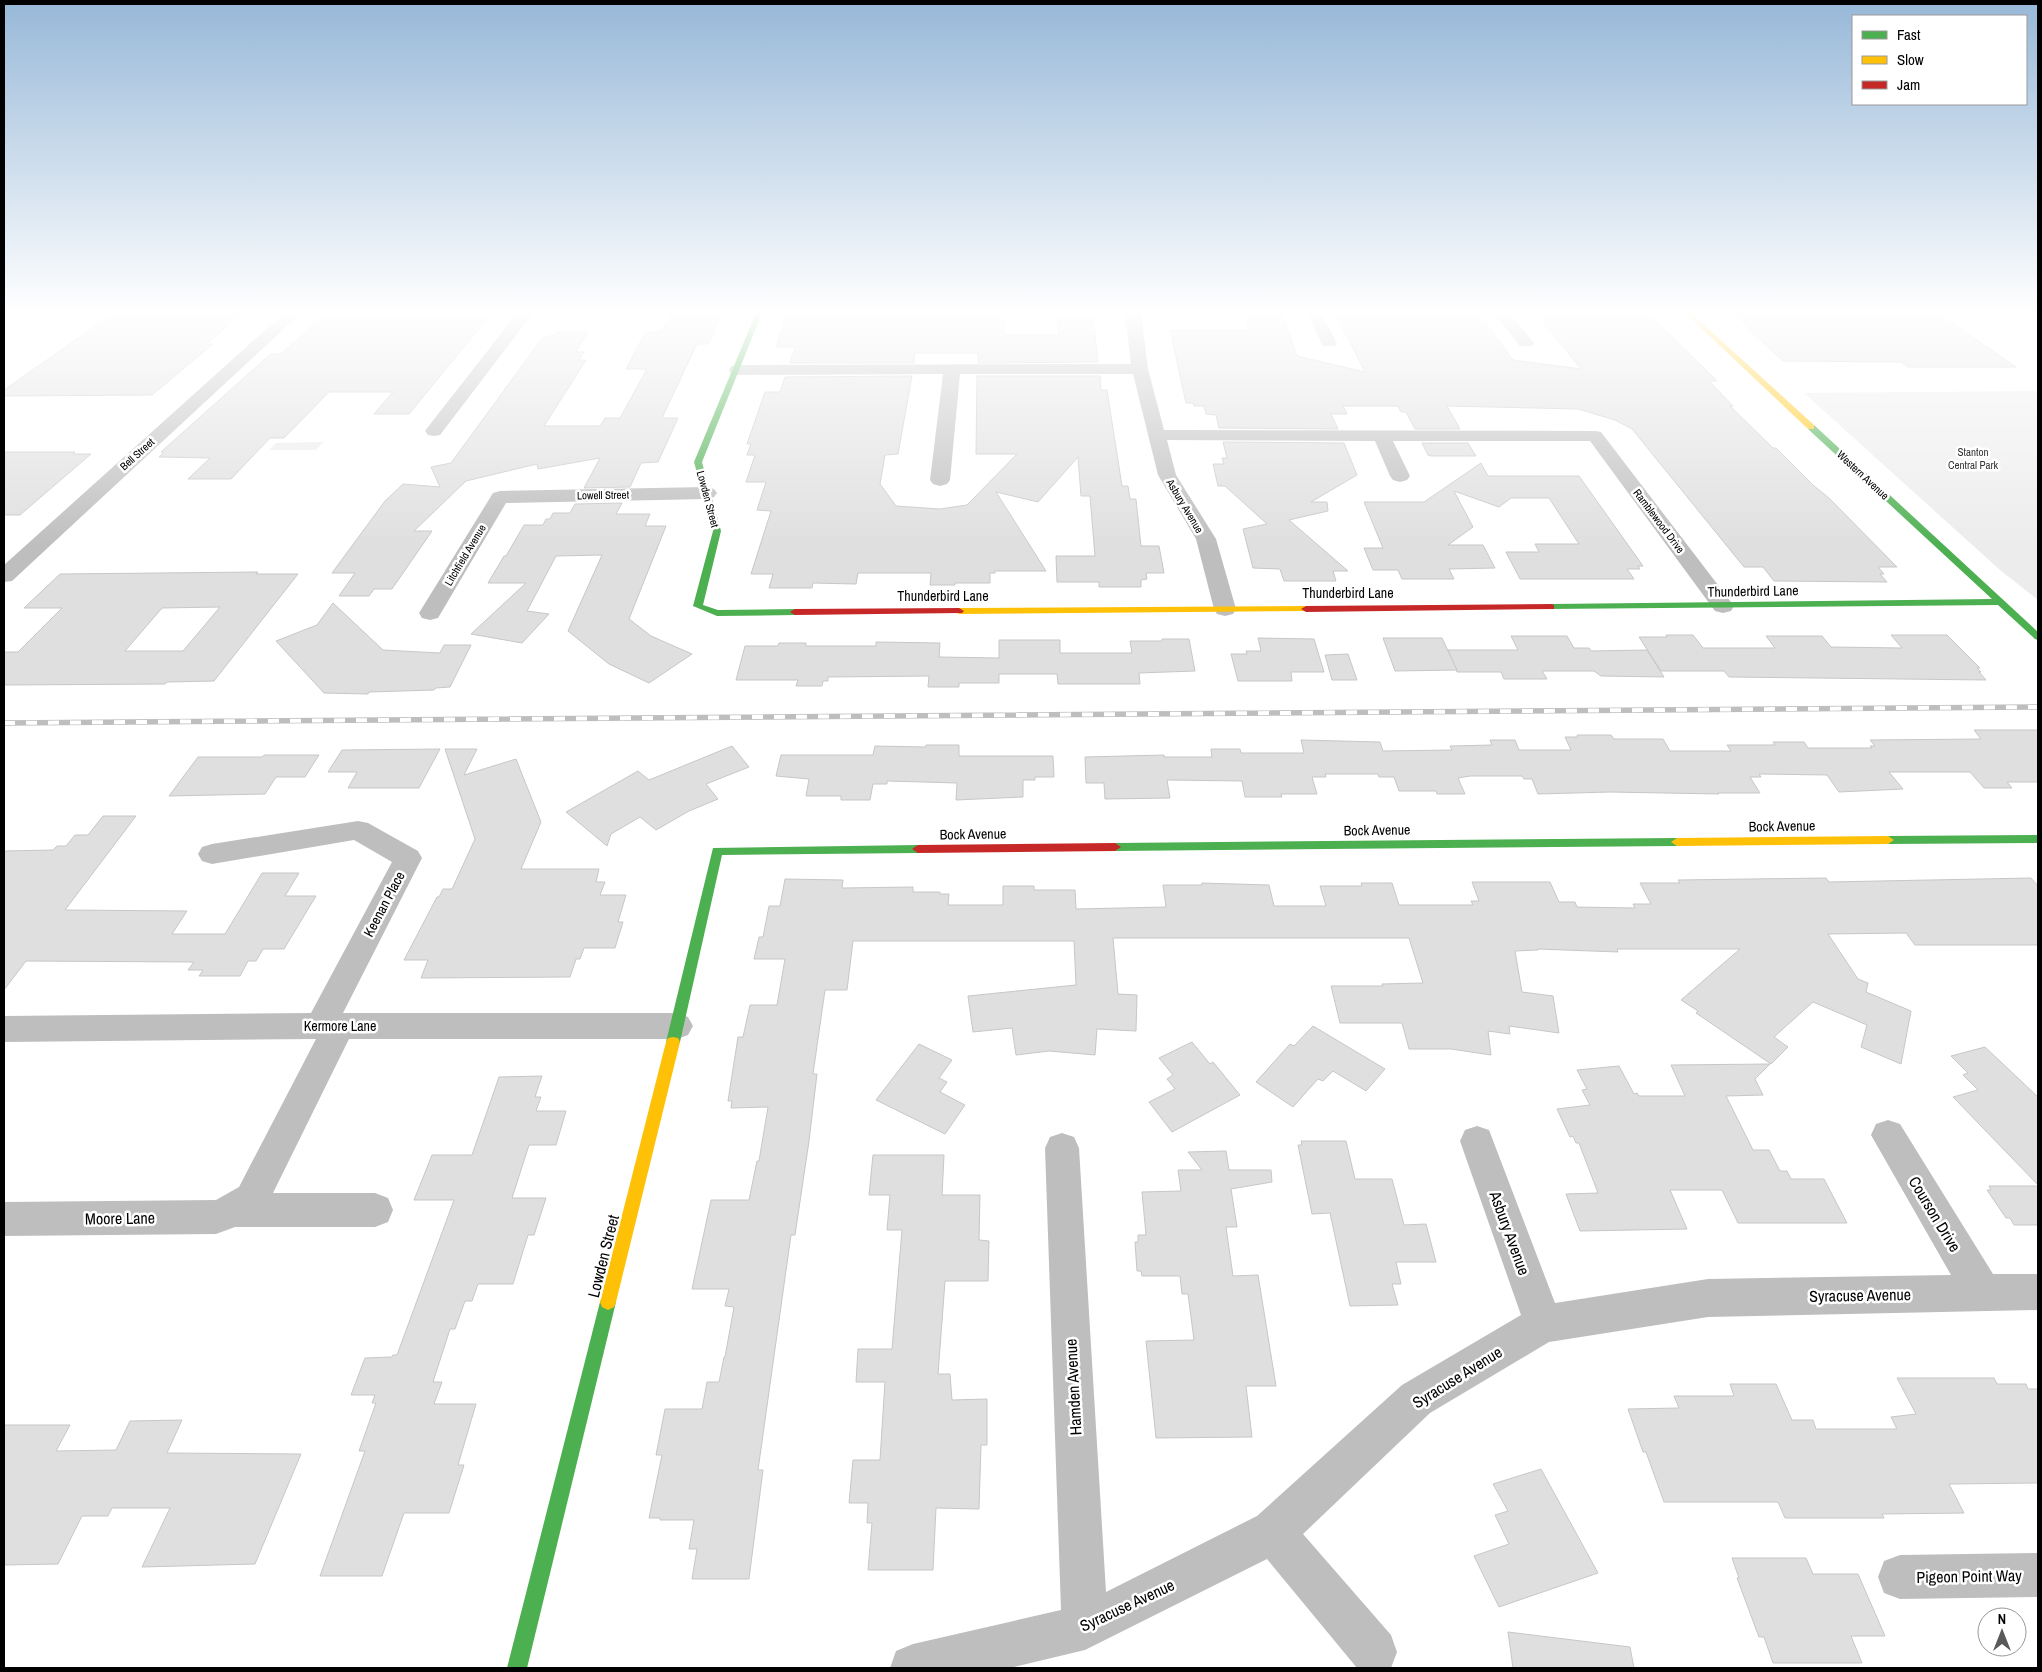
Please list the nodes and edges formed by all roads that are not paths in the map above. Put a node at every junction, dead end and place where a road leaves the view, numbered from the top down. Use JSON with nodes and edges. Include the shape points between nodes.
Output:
{"nodes":[{"id":1,"x":207,"y":391,"type":"edge"},
{"id":2,"x":465,"y":391,"type":"edge"},
{"id":3,"x":728,"y":391,"type":"edge"},
{"id":4,"x":950,"y":391,"type":"edge"},
{"id":5,"x":1146,"y":391,"type":"edge"},
{"id":6,"x":1772,"y":391,"type":"edge"},
{"id":7,"x":434,"y":431,"type":"dead end"},
{"id":8,"x":1158,"y":435,"type":"junction"},
{"id":9,"x":1381,"y":435,"type":"junction"},
{"id":10,"x":1400,"y":476,"type":"dead end"},
{"id":11,"x":940,"y":480,"type":"dead end"},
{"id":12,"x":707,"y":493,"type":"junction"},
{"id":13,"x":500,"y":497,"type":"joint"},
{"id":14,"x":4,"y":576,"type":"edge"},
{"id":15,"x":1999,"y":602,"type":"junction"},
{"id":16,"x":698,"y":606,"type":"joint"},
{"id":17,"x":1724,"y":606,"type":"junction"},
{"id":18,"x":1225,"y":609,"type":"junction"},
{"id":19,"x":430,"y":613,"type":"dead end"},
{"id":20,"x":2038,"y":637,"type":"edge"},
{"id":21,"x":2038,"y":839,"type":"edge"},
{"id":22,"x":717,"y":851,"type":"joint"},
{"id":23,"x":212,"y":854,"type":"dead end"},
{"id":24,"x":330,"y":1026,"type":"junction"},
{"id":25,"x":677,"y":1026,"type":"junction"},
{"id":26,"x":4,"y":1029,"type":"edge"},
{"id":27,"x":1888,"y":1135,"type":"dead end"},
{"id":28,"x":1477,"y":1141,"type":"dead end"},
{"id":29,"x":1062,"y":1148,"type":"dead end"},
{"id":30,"x":236,"y":1210,"type":"junction"},
{"id":31,"x":375,"y":1210,"type":"dead end"},
{"id":32,"x":4,"y":1219,"type":"edge"},
{"id":33,"x":1982,"y":1292,"type":"junction"},
{"id":34,"x":2038,"y":1292,"type":"edge"},
{"id":35,"x":1543,"y":1324,"type":"junction"},
{"id":36,"x":1273,"y":1532,"type":"junction"},
{"id":37,"x":2038,"y":1575,"type":"edge"},
{"id":38,"x":1900,"y":1577,"type":"dead end"},
{"id":39,"x":1085,"y":1627,"type":"junction"},
{"id":40,"x":1374,"y":1652,"type":"dead end"},
{"id":41,"x":517,"y":1668,"type":"edge"},
{"id":42,"x":914,"y":1668,"type":"edge"}],
"edges":[{"from":1,"to":14,"type":"street","name":"Bell Street"},
{"from":2,"to":7,"type":"street"},
{"from":3,"to":12,"type":"street","name":"Lowden Street","via":[[698,462]]},
{"from":4,"to":11,"type":"street"},
{"from":5,"to":8,"type":"street","name":"Asbury Avenue"},
{"from":6,"to":15,"type":"street","name":"Western Avenue"},
{"from":8,"to":9,"type":"street"},
{"from":8,"to":18,"type":"street","name":"Asbury Avenue","via":[[1167,475],[1206,539]]},
{"from":9,"to":10,"type":"street"},
{"from":9,"to":17,"type":"street","name":"Ramblewood Drive","via":[[1595,436]]},
{"from":12,"to":13,"type":"street","name":"Lowell Street"},
{"from":12,"to":16,"type":"street","name":"Lowden Street","via":[[717,531]]},
{"from":13,"to":19,"type":"street","name":"Litchfield Avenue"},
{"from":15,"to":17,"type":"street","name":"Thunderbird Lane"},
{"from":15,"to":20,"type":"street","name":"Western Avenue"},
{"from":16,"to":18,"type":"street","name":"Thunderbird Lane","via":[[717,613]]},
{"from":17,"to":18,"type":"street","name":"Thunderbird Lane"},
{"from":21,"to":22,"type":"street","name":"Bock Avenue"},
{"from":22,"to":25,"type":"street","name":"Lowden Street"},
{"from":23,"to":24,"type":"street","name":"Keenan Place","via":[[358,830],[408,858]]},
{"from":24,"to":25,"type":"street","name":"Kermore Lane"},
{"from":24,"to":26,"type":"street","name":"Kermore Lane"},
{"from":24,"to":30,"type":"street","name":"Moore Lane","via":[[252,1199]]},
{"from":25,"to":41,"type":"street","name":"Lowden Street"},
{"from":27,"to":33,"type":"street","name":"Courson Drive"},
{"from":28,"to":35,"type":"street","name":"Asbury Avenue"},
{"from":29,"to":39,"type":"street","name":"Hamden Avenue"},
{"from":30,"to":31,"type":"street","name":"Moore Lane"},
{"from":30,"to":32,"type":"street","name":"Moore Lane","via":[[216,1217]]},
{"from":33,"to":34,"type":"street","name":"Syracuse Avenue"},
{"from":33,"to":35,"type":"street","name":"Syracuse Avenue","via":[[1708,1298]]},
{"from":35,"to":36,"type":"street","name":"Syracuse Avenue","via":[[1416,1399]]},
{"from":36,"to":39,"type":"street","name":"Syracuse Avenue"},
{"from":36,"to":40,"type":"street"},
{"from":37,"to":38,"type":"street","name":"Pigeon Point Way"},
{"from":39,"to":42,"type":"street","name":"Syracuse Avenue"}]}
